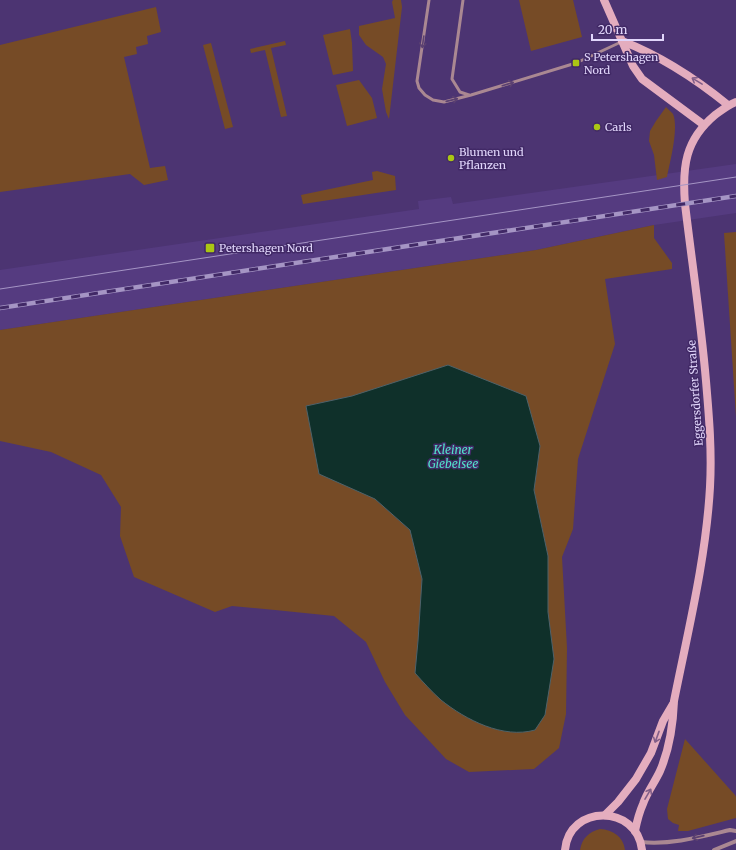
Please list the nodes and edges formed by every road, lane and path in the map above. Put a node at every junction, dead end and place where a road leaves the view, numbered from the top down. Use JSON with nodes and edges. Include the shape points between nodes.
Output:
{"nodes":[{"id":1,"x":429,"y":0,"type":"edge"},
{"id":2,"x":463,"y":0,"type":"edge"},
{"id":3,"x":604,"y":0,"type":"edge"},
{"id":4,"x":622,"y":41,"type":"junction"},
{"id":5,"x":471,"y":95,"type":"junction"},
{"id":6,"x":732,"y":104,"type":"edge"},
{"id":7,"x":704,"y":125,"type":"junction"},
{"id":8,"x":674,"y":701,"type":"junction"},
{"id":9,"x":605,"y":815,"type":"junction"},
{"id":10,"x":635,"y":831,"type":"junction"},
{"id":11,"x":736,"y":831,"type":"edge"},
{"id":12,"x":736,"y":841,"type":"edge"},
{"id":13,"x":641,"y":846,"type":"edge"},
{"id":14,"x":565,"y":849,"type":"edge"},
{"id":15,"x":714,"y":850,"type":"edge"}],
"edges":[{"from":1,"to":5,"type":"lane","one_way":true,"via":[[417,81],[419,88],[433,100],[444,102]]},
{"from":2,"to":5,"type":"lane","via":[[452,80],[460,92]]},
{"from":3,"to":4,"type":"street"},
{"from":5,"to":4,"type":"lane","one_way":true,"via":[[576,63]]},
{"from":6,"to":4,"type":"street","one_way":true,"via":[[660,58]]},
{"from":4,"to":7,"type":"street","via":[[642,79]]},
{"from":6,"to":7,"type":"street","name":"Eggersdorfer Straße"},
{"from":7,"to":8,"type":"street","name":"Eggersdorfer Straße","via":[[693,140],[686,164],[684,185],[707,388],[711,445],[710,488],[702,561]]},
{"from":8,"to":9,"type":"street","name":"Eggersdorfer Straße","one_way":true,"via":[[651,753],[636,779]]},
{"from":10,"to":8,"type":"street","name":"Eggersdorfer Straße","one_way":true,"via":[[643,803],[660,772],[670,746]]},
{"from":9,"to":10,"type":"street","via":[[622,820]]},
{"from":9,"to":14,"type":"street","via":[[587,819],[579,824],[570,834]]},
{"from":10,"to":13,"type":"street"},
{"from":11,"to":13,"type":"street","one_way":true},
{"from":12,"to":15,"type":"street"}]}
